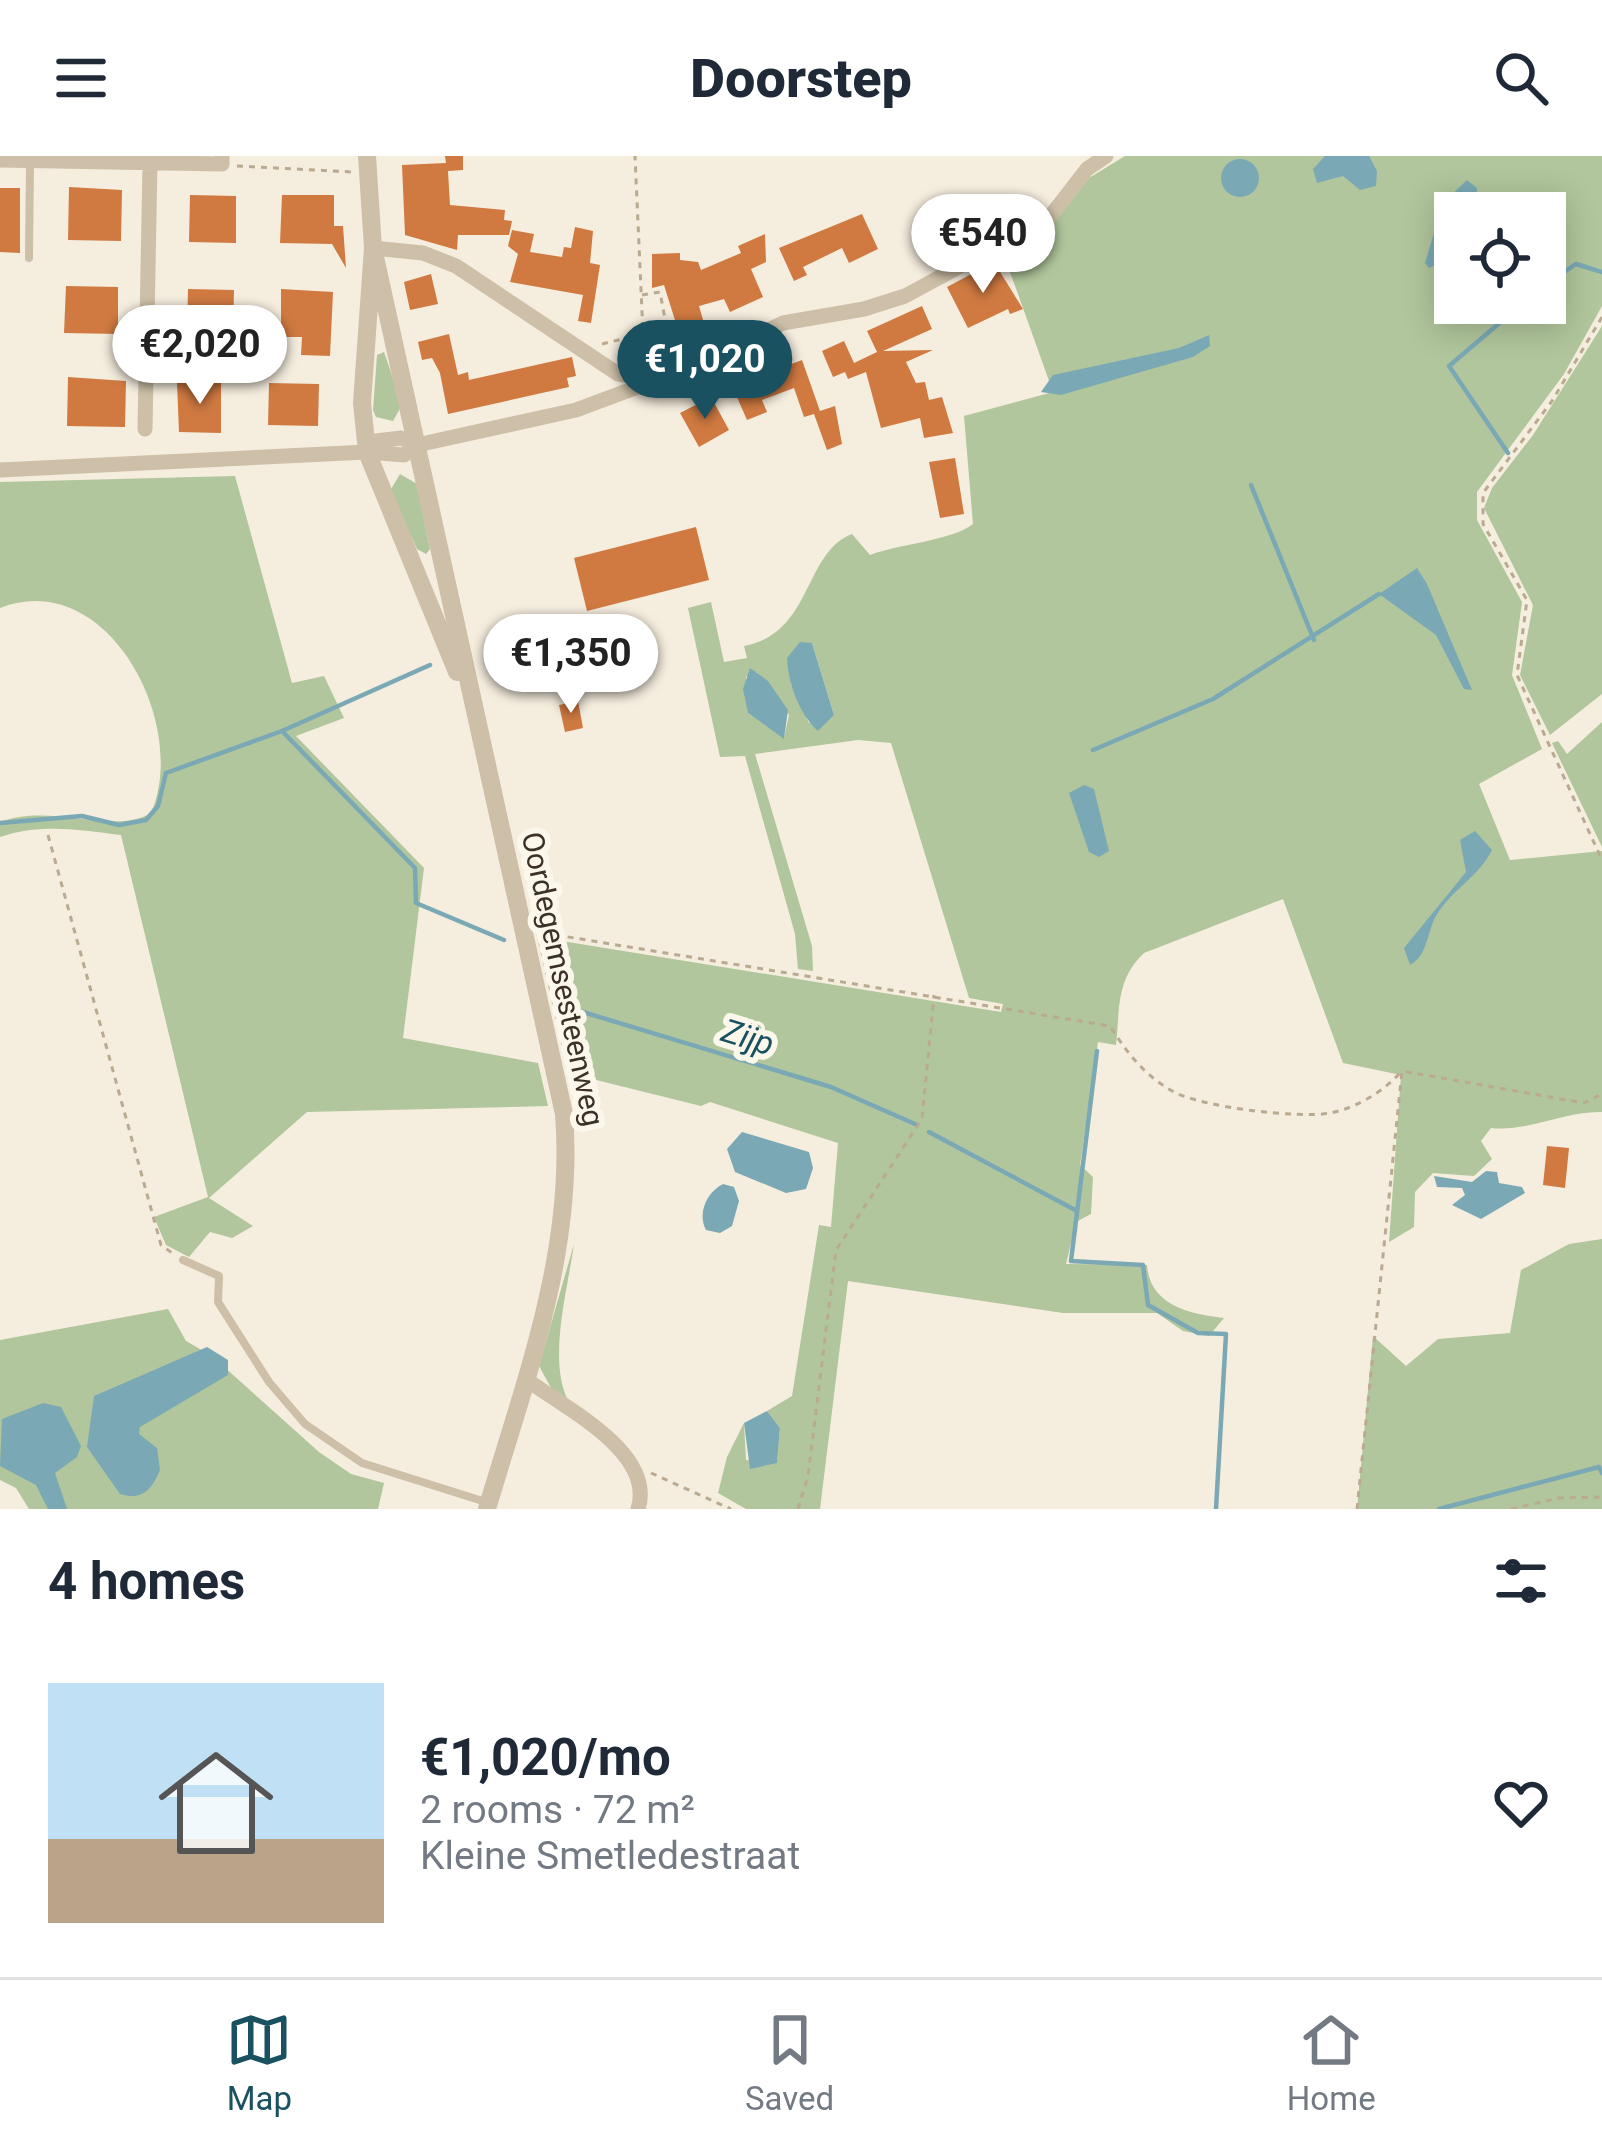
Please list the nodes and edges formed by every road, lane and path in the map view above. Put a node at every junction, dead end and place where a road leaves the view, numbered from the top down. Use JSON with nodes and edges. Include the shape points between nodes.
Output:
{"nodes":[{"id":1,"x":635,"y":156,"type":"edge"},
{"id":2,"x":1106,"y":156,"type":"edge"},
{"id":3,"x":82,"y":159,"type":"edge"},
{"id":4,"x":0,"y":160,"type":"edge"},
{"id":5,"x":222,"y":160,"type":"edge"},
{"id":6,"x":30,"y":161,"type":"junction"},
{"id":7,"x":150,"y":163,"type":"junction"},
{"id":8,"x":367,"y":164,"type":"edge"},
{"id":9,"x":373,"y":248,"type":"junction"},
{"id":10,"x":29,"y":258,"type":"dead end"},
{"id":11,"x":640,"y":295,"type":"junction"},
{"id":12,"x":1602,"y":317,"type":"edge"},
{"id":13,"x":664,"y":328,"type":"junction"},
{"id":14,"x":643,"y":334,"type":"junction"},
{"id":15,"x":588,"y":354,"type":"junction"},
{"id":16,"x":685,"y":371,"type":"junction"},
{"id":17,"x":646,"y":384,"type":"junction"},
{"id":18,"x":145,"y":429,"type":"dead end"},
{"id":19,"x":418,"y":445,"type":"junction"},
{"id":20,"x":368,"y":452,"type":"junction"},
{"id":21,"x":0,"y":470,"type":"edge"},
{"id":22,"x":480,"y":733,"type":"junction"},
{"id":23,"x":48,"y":835,"type":"dead end"},
{"id":24,"x":1602,"y":860,"type":"edge"},
{"id":25,"x":523,"y":929,"type":"junction"},
{"id":26,"x":934,"y":995,"type":"junction"},
{"id":27,"x":1402,"y":1071,"type":"junction"},
{"id":28,"x":1602,"y":1094,"type":"edge"},
{"id":29,"x":183,"y":1260,"type":"joint"},
{"id":30,"x":526,"y":1379,"type":"junction"},
{"id":31,"x":636,"y":1468,"type":"junction"},
{"id":32,"x":1602,"y":1497,"type":"edge"},
{"id":33,"x":488,"y":1506,"type":"edge"},
{"id":34,"x":638,"y":1509,"type":"edge"},
{"id":35,"x":730,"y":1509,"type":"edge"},
{"id":36,"x":798,"y":1509,"type":"edge"},
{"id":37,"x":1357,"y":1509,"type":"edge"},
{"id":38,"x":1511,"y":1509,"type":"edge"}],
"edges":[{"from":1,"to":11,"type":"path"},
{"from":2,"to":16,"type":"street","via":[[1049,218],[1004,246],[905,296],[783,323]]},
{"from":3,"to":6,"type":"street"},
{"from":3,"to":7,"type":"street"},
{"from":4,"to":6,"type":"street"},
{"from":5,"to":7,"type":"street"},
{"from":5,"to":8,"type":"path"},
{"from":6,"to":10,"type":"lane"},
{"from":7,"to":18,"type":"street"},
{"from":8,"to":9,"type":"street","name":"Oordegemsesteenweg"},
{"from":9,"to":15,"type":"street","via":[[456,266]]},
{"from":9,"to":19,"type":"street","name":"Oordegemsesteenweg"},
{"from":9,"to":20,"type":"street","name":"Oordegemsesteenweg","via":[[362,404]]},
{"from":11,"to":13,"type":"path","via":[[660,292]]},
{"from":11,"to":14,"type":"path"},
{"from":12,"to":24,"type":"path","via":[[1483,493],[1480,509],[1527,600],[1517,675]]},
{"from":13,"to":14,"type":"path"},
{"from":13,"to":16,"type":"path"},
{"from":14,"to":15,"type":"path"},
{"from":15,"to":17,"type":"street"},
{"from":16,"to":17,"type":"street"},
{"from":17,"to":19,"type":"street","via":[[576,410]]},
{"from":19,"to":20,"type":"street","via":[[404,455]]},
{"from":19,"to":22,"type":"street","name":"Oordegemsesteenweg"},
{"from":20,"to":21,"type":"street"},
{"from":20,"to":22,"type":"street","name":"Oordegemsesteenweg"},
{"from":22,"to":25,"type":"street","name":"Oordegemsesteenweg"},
{"from":23,"to":29,"type":"path","via":[[161,1245]]},
{"from":25,"to":26,"type":"path"},
{"from":25,"to":30,"type":"street","name":"Oordegemsesteenweg","via":[[568,1167],[562,1241]]},
{"from":26,"to":27,"type":"path","via":[[1109,1026],[1155,1079],[1202,1102],[1326,1114],[1354,1107]]},
{"from":26,"to":36,"type":"path","via":[[922,1119],[836,1250]]},
{"from":27,"to":28,"type":"path","via":[[1584,1103]]},
{"from":27,"to":37,"type":"path"},
{"from":29,"to":33,"type":"lane","via":[[219,1276],[218,1302],[304,1424],[362,1463]]},
{"from":30,"to":31,"type":"street"},
{"from":30,"to":33,"type":"street","name":"Oordegemsesteenweg"},
{"from":31,"to":34,"type":"street"},
{"from":31,"to":35,"type":"path"},
{"from":32,"to":38,"type":"path"}]}
